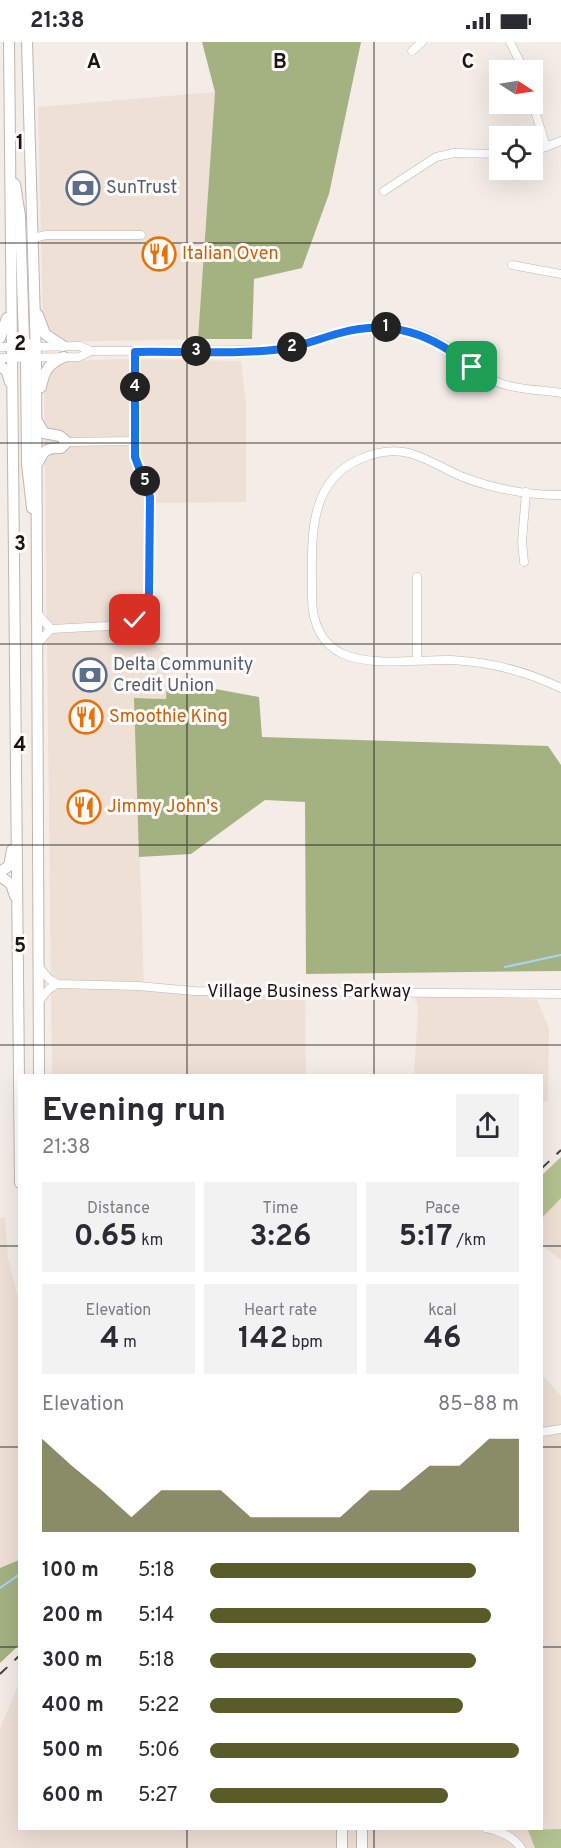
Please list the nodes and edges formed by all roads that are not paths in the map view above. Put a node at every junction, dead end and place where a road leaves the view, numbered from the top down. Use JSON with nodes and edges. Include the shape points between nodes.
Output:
{"nodes":[{"id":1,"x":9,"y":42,"type":"edge"},
{"id":2,"x":27,"y":42,"type":"edge"},
{"id":3,"x":422,"y":42,"type":"edge"},
{"id":4,"x":510,"y":42,"type":"edge"},
{"id":5,"x":412,"y":51,"type":"dead end"},
{"id":6,"x":519,"y":60,"type":"edge"},
{"id":7,"x":536,"y":114,"type":"edge"},
{"id":8,"x":561,"y":141,"type":"edge"},
{"id":9,"x":546,"y":147,"type":"junction"},
{"id":10,"x":543,"y":148,"type":"edge"},
{"id":11,"x":10,"y":152,"type":"junction"},
{"id":12,"x":489,"y":154,"type":"edge"},
{"id":13,"x":384,"y":191,"type":"dead end"},
{"id":14,"x":141,"y":235,"type":"dead end"},
{"id":15,"x":33,"y":238,"type":"junction"},
{"id":16,"x":512,"y":265,"type":"dead end"},
{"id":17,"x":561,"y":274,"type":"edge"},
{"id":18,"x":10,"y":279,"type":"junction"},
{"id":19,"x":35,"y":306,"type":"junction"},
{"id":20,"x":0,"y":338,"type":"edge"},
{"id":21,"x":0,"y":347,"type":"edge"},
{"id":22,"x":63,"y":351,"type":"junction"},
{"id":23,"x":12,"y":352,"type":"junction"},
{"id":24,"x":31,"y":352,"type":"junction"},
{"id":25,"x":135,"y":352,"type":"junction"},
{"id":26,"x":0,"y":358,"type":"edge"},
{"id":27,"x":0,"y":365,"type":"edge"},
{"id":28,"x":13,"y":392,"type":"junction"},
{"id":29,"x":561,"y":393,"type":"edge"},
{"id":30,"x":37,"y":422,"type":"junction"},
{"id":31,"x":135,"y":441,"type":"junction"},
{"id":32,"x":67,"y":442,"type":"junction"},
{"id":33,"x":37,"y":467,"type":"junction"},
{"id":34,"x":525,"y":492,"type":"junction"},
{"id":35,"x":561,"y":495,"type":"edge"},
{"id":36,"x":38,"y":532,"type":"junction"},
{"id":37,"x":524,"y":562,"type":"dead end"},
{"id":38,"x":417,"y":577,"type":"dead end"},
{"id":39,"x":37,"y":613,"type":"junction"},
{"id":40,"x":51,"y":629,"type":"junction"},
{"id":41,"x":36,"y":645,"type":"junction"},
{"id":42,"x":417,"y":660,"type":"junction"},
{"id":43,"x":561,"y":688,"type":"edge"},
{"id":44,"x":16,"y":763,"type":"junction"},
{"id":45,"x":0,"y":874,"type":"edge"},
{"id":46,"x":18,"y":874,"type":"junction"},
{"id":47,"x":18,"y":910,"type":"junction"},
{"id":48,"x":38,"y":965,"type":"junction"},
{"id":49,"x":57,"y":984,"type":"junction"},
{"id":50,"x":561,"y":994,"type":"edge"},
{"id":51,"x":38,"y":1003,"type":"junction"},
{"id":52,"x":19,"y":1074,"type":"edge"},
{"id":53,"x":39,"y":1074,"type":"edge"},
{"id":54,"x":561,"y":1429,"type":"edge"},
{"id":55,"x":543,"y":1432,"type":"edge"},
{"id":56,"x":342,"y":1830,"type":"edge"},
{"id":57,"x":362,"y":1830,"type":"edge"},
{"id":58,"x":497,"y":1830,"type":"edge"},
{"id":59,"x":342,"y":1848,"type":"edge"},
{"id":60,"x":362,"y":1848,"type":"edge"},
{"id":61,"x":521,"y":1848,"type":"edge"}],
"edges":[{"from":1,"to":11,"type":"main road"},
{"from":2,"to":15,"type":"main road"},
{"from":3,"to":5,"type":"street"},
{"from":4,"to":6,"type":"street"},
{"from":7,"to":9,"type":"street"},
{"from":8,"to":9,"type":"street"},
{"from":9,"to":10,"type":"street"},
{"from":11,"to":18,"type":"main road"},
{"from":11,"to":24,"type":"main road","via":[[20,216],[23,327]]},
{"from":12,"to":13,"type":"street","via":[[435,157]]},
{"from":14,"to":15,"type":"street"},
{"from":15,"to":19,"type":"main road"},
{"from":16,"to":17,"type":"street"},
{"from":18,"to":20,"type":"main road","via":[[6,326]]},
{"from":18,"to":23,"type":"main road"},
{"from":19,"to":22,"type":"main road","via":[[45,334]]},
{"from":19,"to":24,"type":"main road"},
{"from":21,"to":23,"type":"street"},
{"from":22,"to":24,"type":"street"},
{"from":22,"to":25,"type":"street","via":[[80,346],[91,351]]},
{"from":22,"to":30,"type":"main road","via":[[43,376]]},
{"from":23,"to":24,"type":"main road"},
{"from":23,"to":26,"type":"street"},
{"from":23,"to":28,"type":"main road"},
{"from":24,"to":30,"type":"main road"},
{"from":24,"to":36,"type":"main road","via":[[27,464]]},
{"from":25,"to":29,"type":"street","via":[[284,349],[343,332],[382,326],[419,333],[436,341],[483,375],[513,388]]},
{"from":25,"to":31,"type":"street"},
{"from":27,"to":28,"type":"main road","via":[[7,372]]},
{"from":28,"to":44,"type":"main road"},
{"from":30,"to":32,"type":"main road","via":[[45,433]]},
{"from":30,"to":33,"type":"main road"},
{"from":31,"to":32,"type":"street"},
{"from":31,"to":40,"type":"street","via":[[137,466],[150,497],[147,605],[128,625]]},
{"from":32,"to":33,"type":"main road","via":[[61,448],[43,452]]},
{"from":33,"to":36,"type":"main road"},
{"from":34,"to":35,"type":"street"},
{"from":34,"to":37,"type":"street"},
{"from":34,"to":42,"type":"street","via":[[477,482],[397,451],[358,460],[330,482],[315,515],[312,535],[312,602],[317,631],[346,656]]},
{"from":36,"to":39,"type":"main road"},
{"from":38,"to":42,"type":"street"},
{"from":39,"to":40,"type":"street"},
{"from":39,"to":41,"type":"main road"},
{"from":40,"to":41,"type":"street"},
{"from":41,"to":48,"type":"main road"},
{"from":42,"to":43,"type":"street","via":[[486,664],[539,677]]},
{"from":44,"to":45,"type":"main road","via":[[12,859]]},
{"from":44,"to":46,"type":"main road"},
{"from":45,"to":46,"type":"street"},
{"from":45,"to":47,"type":"main road","via":[[11,884]]},
{"from":46,"to":47,"type":"main road"},
{"from":47,"to":52,"type":"main road"},
{"from":48,"to":49,"type":"street"},
{"from":48,"to":51,"type":"main road"},
{"from":49,"to":50,"type":"street","name":"Village Business Parkway","via":[[194,991]]},
{"from":49,"to":51,"type":"street"},
{"from":51,"to":53,"type":"main road"},
{"from":54,"to":55,"type":"street"},
{"from":56,"to":59,"type":"main road"},
{"from":57,"to":60,"type":"main road"},
{"from":58,"to":61,"type":"street","via":[[517,1841]]}]}
